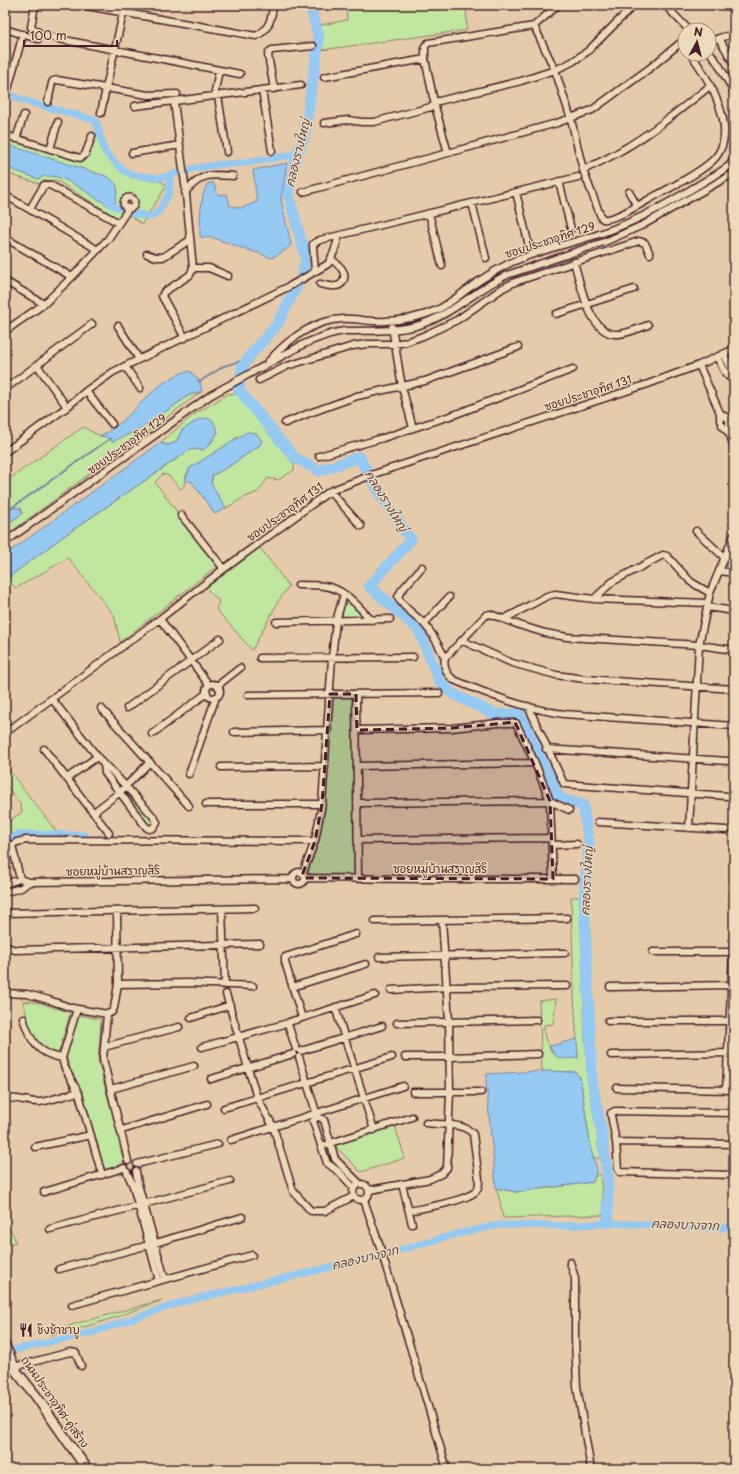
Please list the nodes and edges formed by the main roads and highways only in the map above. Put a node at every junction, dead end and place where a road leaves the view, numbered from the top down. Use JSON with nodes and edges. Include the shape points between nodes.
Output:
{"nodes":[{"id":1,"x":5,"y":1346,"type":"edge"},
{"id":2,"x":87,"y":1469,"type":"edge"}],
"edges":[{"from":1,"to":2,"type":"main road","name":"ถนนประชาอุทิศ-คู่สร้าง","via":[[12,1363]]}]}
